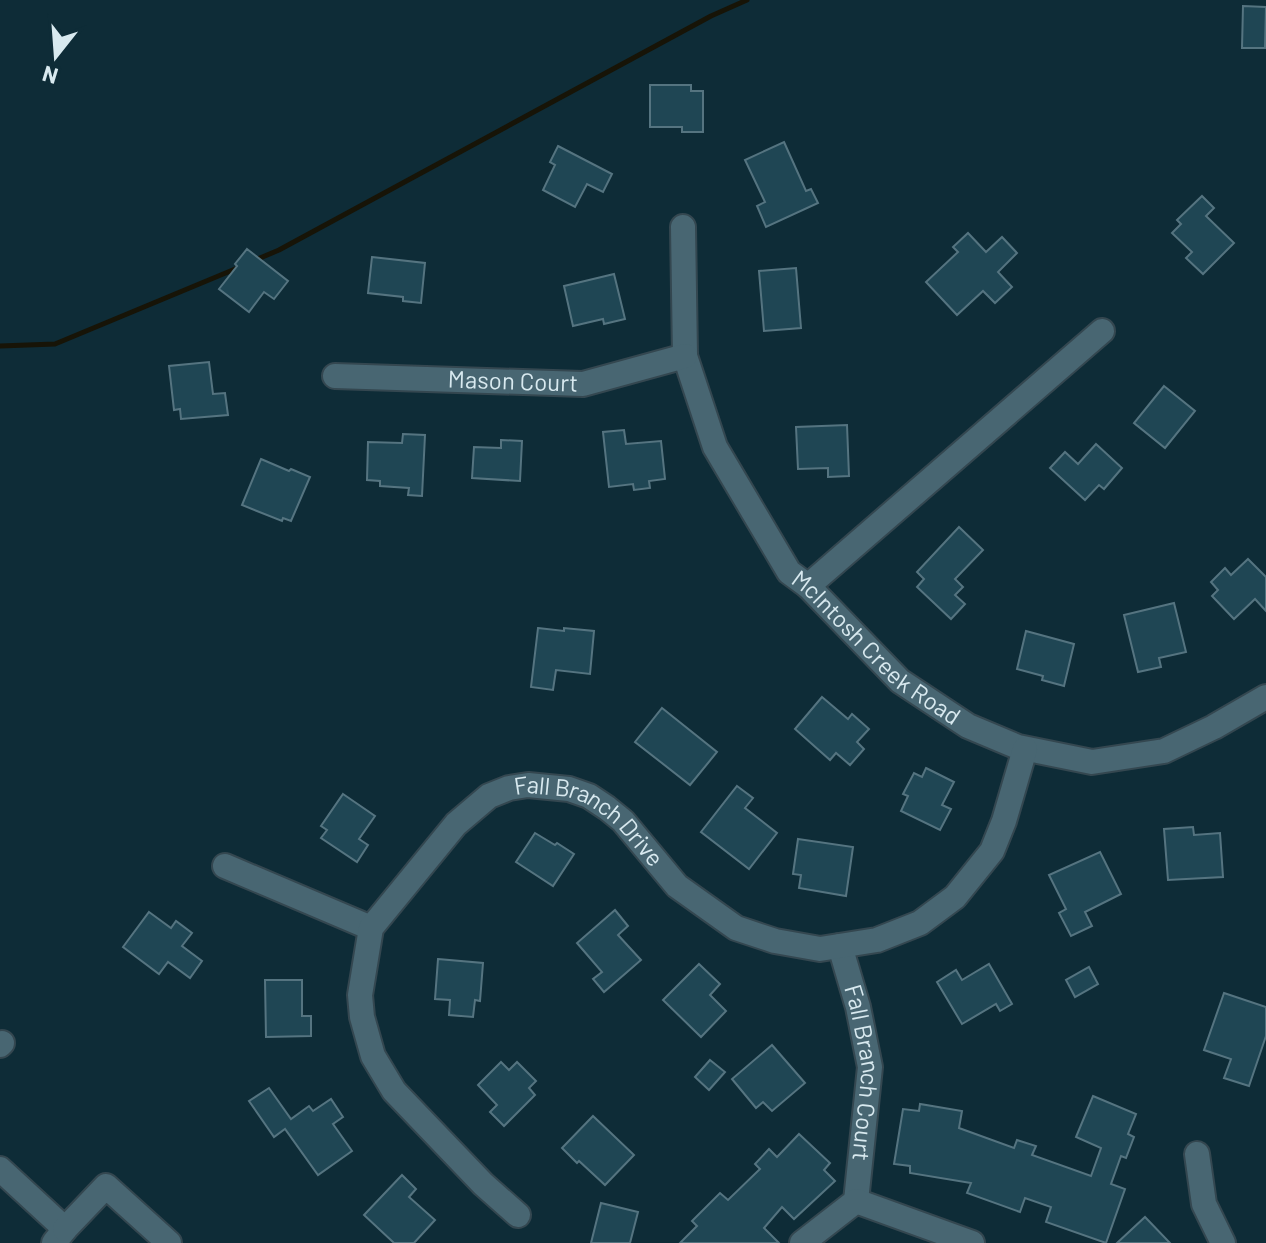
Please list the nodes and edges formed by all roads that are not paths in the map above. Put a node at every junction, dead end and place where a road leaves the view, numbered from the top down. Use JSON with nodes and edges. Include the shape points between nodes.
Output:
{"nodes":[{"id":1,"x":683,"y":227,"type":"dead end"},
{"id":2,"x":1102,"y":331,"type":"dead end"},
{"id":3,"x":685,"y":356,"type":"junction"},
{"id":4,"x":335,"y":376,"type":"dead end"},
{"id":5,"x":808,"y":586,"type":"junction"},
{"id":6,"x":1266,"y":697,"type":"edge"},
{"id":7,"x":1025,"y":749,"type":"junction"},
{"id":8,"x":225,"y":866,"type":"dead end"},
{"id":9,"x":371,"y":928,"type":"junction"},
{"id":10,"x":840,"y":946,"type":"junction"},
{"id":11,"x":1197,"y":1154,"type":"dead end"},
{"id":12,"x":0,"y":1169,"type":"edge"},
{"id":13,"x":856,"y":1201,"type":"junction"},
{"id":14,"x":518,"y":1215,"type":"dead end"},
{"id":15,"x":60,"y":1236,"type":"edge"},
{"id":16,"x":169,"y":1243,"type":"edge"},
{"id":17,"x":802,"y":1243,"type":"edge"},
{"id":18,"x":972,"y":1243,"type":"edge"},
{"id":19,"x":1223,"y":1243,"type":"edge"}],
"edges":[{"from":1,"to":3,"type":"street","name":"McIntosh Creek Road"},
{"from":2,"to":5,"type":"street"},
{"from":3,"to":4,"type":"street","name":"Mason Court","via":[[583,384]]},
{"from":3,"to":5,"type":"street","name":"McIntosh Creek Road","via":[[715,447],[789,572]]},
{"from":5,"to":7,"type":"street","name":"McIntosh Creek Road","via":[[900,681],[968,726]]},
{"from":6,"to":7,"type":"street","name":"McIntosh Creek Road","via":[[1164,751],[1092,762]]},
{"from":7,"to":10,"type":"street","name":"Fall Branch Drive","via":[[992,851],[955,897],[920,923],[877,940]]},
{"from":8,"to":9,"type":"street"},
{"from":9,"to":10,"type":"street","name":"Fall Branch Drive","via":[[456,824],[489,796],[528,785],[569,789],[607,808],[677,886],[736,928],[820,949]]},
{"from":9,"to":14,"type":"street","name":"Fall Branch Drive","via":[[360,995],[373,1056],[394,1091]]},
{"from":10,"to":13,"type":"street","name":"Fall Branch Court","via":[[870,1067]]},
{"from":11,"to":19,"type":"street","via":[[1204,1204]]},
{"from":12,"to":15,"type":"street"},
{"from":13,"to":17,"type":"street"},
{"from":13,"to":18,"type":"street"},
{"from":15,"to":16,"type":"street","via":[[106,1186]]}]}
